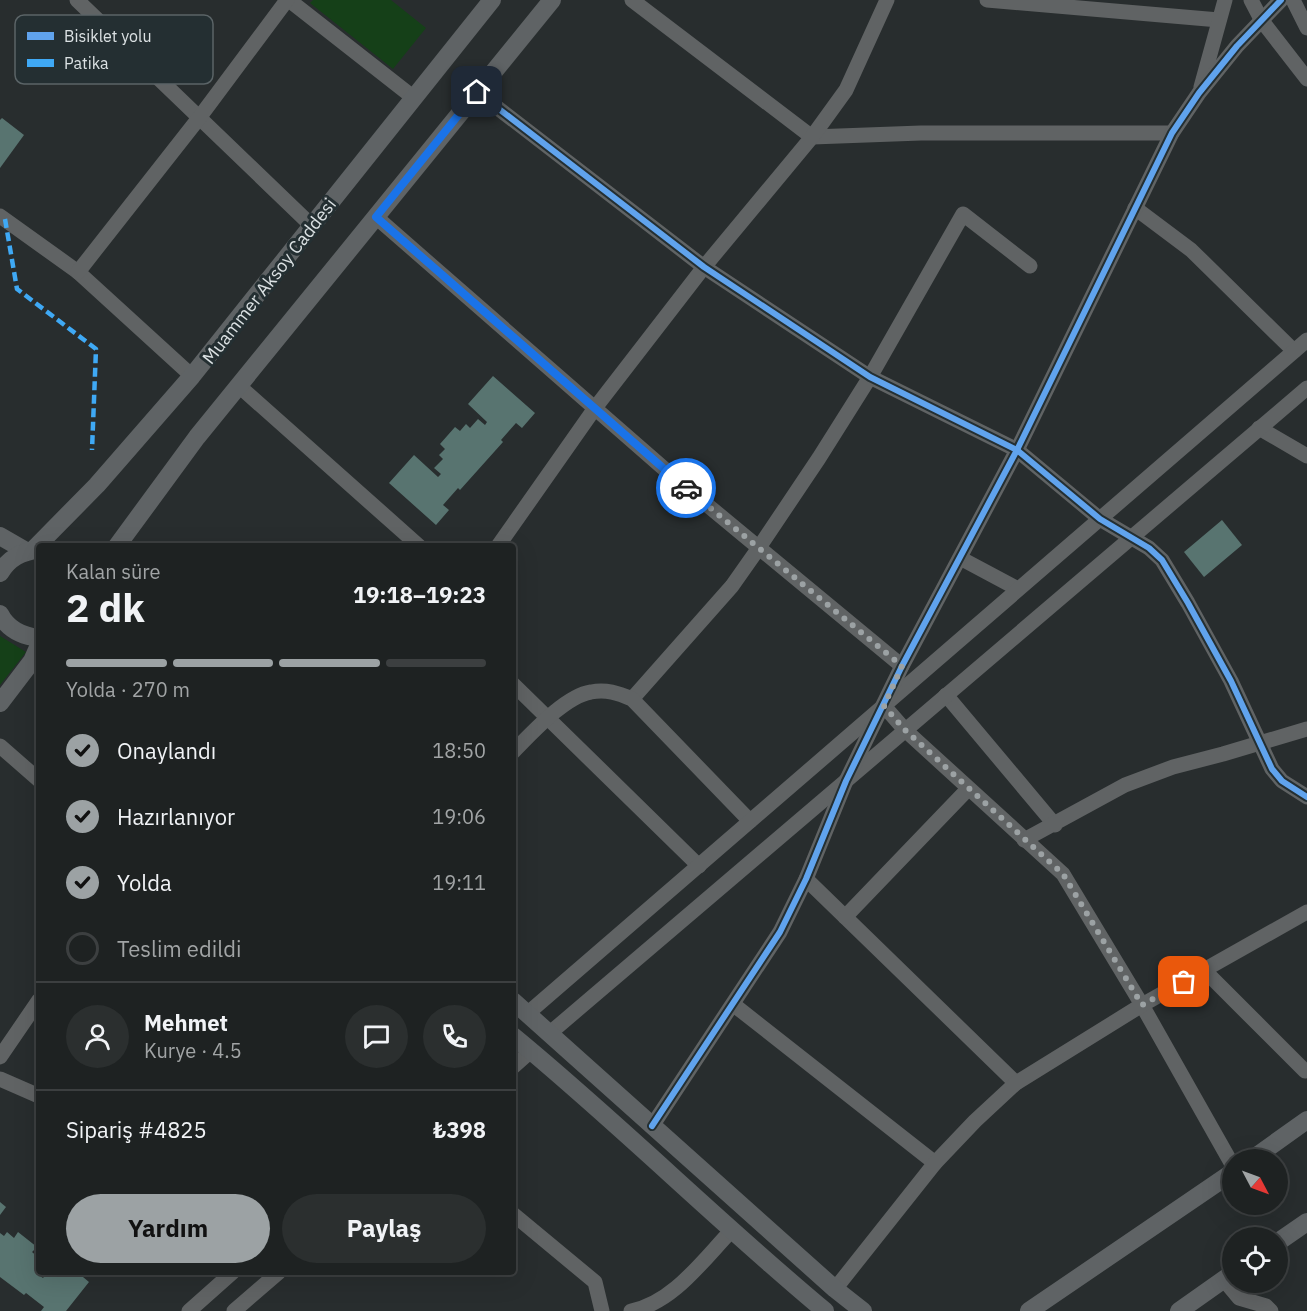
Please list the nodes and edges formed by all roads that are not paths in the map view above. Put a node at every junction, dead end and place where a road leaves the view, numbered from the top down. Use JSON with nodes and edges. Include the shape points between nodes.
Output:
{"nodes":[{"id":1,"x":77,"y":0,"type":"edge"},
{"id":2,"x":288,"y":0,"type":"edge"},
{"id":3,"x":492,"y":0,"type":"edge"},
{"id":4,"x":552,"y":0,"type":"edge"},
{"id":5,"x":632,"y":0,"type":"edge"},
{"id":6,"x":887,"y":0,"type":"edge"},
{"id":7,"x":987,"y":0,"type":"edge"},
{"id":8,"x":1225,"y":0,"type":"edge"},
{"id":9,"x":1251,"y":0,"type":"edge"},
{"id":10,"x":1281,"y":0,"type":"edge"},
{"id":11,"x":1293,"y":0,"type":"edge"},
{"id":12,"x":93,"y":15,"type":"edge"},
{"id":13,"x":1219,"y":20,"type":"junction"},
{"id":14,"x":1262,"y":21,"type":"junction"},
{"id":15,"x":1307,"y":28,"type":"edge"},
{"id":16,"x":1307,"y":79,"type":"edge"},
{"id":17,"x":164,"y":84,"type":"edge"},
{"id":18,"x":477,"y":92,"type":"junction"},
{"id":19,"x":1199,"y":93,"type":"junction"},
{"id":20,"x":414,"y":98,"type":"junction"},
{"id":21,"x":199,"y":118,"type":"junction"},
{"id":22,"x":1172,"y":133,"type":"junction"},
{"id":23,"x":812,"y":137,"type":"junction"},
{"id":24,"x":1135,"y":208,"type":"junction"},
{"id":25,"x":0,"y":216,"type":"edge"},
{"id":26,"x":376,"y":217,"type":"junction"},
{"id":27,"x":312,"y":226,"type":"junction"},
{"id":28,"x":1030,"y":266,"type":"dead end"},
{"id":29,"x":704,"y":267,"type":"junction"},
{"id":30,"x":78,"y":272,"type":"junction"},
{"id":31,"x":1307,"y":340,"type":"edge"},
{"id":32,"x":1294,"y":351,"type":"junction"},
{"id":33,"x":192,"y":376,"type":"junction"},
{"id":34,"x":870,"y":376,"type":"junction"},
{"id":35,"x":239,"y":386,"type":"junction"},
{"id":36,"x":1307,"y":388,"type":"edge"},
{"id":37,"x":596,"y":408,"type":"junction"},
{"id":38,"x":1259,"y":428,"type":"junction"},
{"id":39,"x":1017,"y":450,"type":"junction"},
{"id":40,"x":1307,"y":456,"type":"edge"},
{"id":41,"x":1100,"y":519,"type":"junction"},
{"id":42,"x":0,"y":536,"type":"edge"},
{"id":43,"x":1131,"y":537,"type":"junction"},
{"id":44,"x":39,"y":543,"type":"edge"},
{"id":45,"x":119,"y":543,"type":"edge"},
{"id":46,"x":416,"y":543,"type":"edge"},
{"id":47,"x":500,"y":543,"type":"edge"},
{"id":48,"x":758,"y":549,"type":"junction"},
{"id":49,"x":32,"y":550,"type":"edge"},
{"id":50,"x":960,"y":558,"type":"junction"},
{"id":51,"x":0,"y":573,"type":"edge"},
{"id":52,"x":1018,"y":589,"type":"junction"},
{"id":53,"x":0,"y":614,"type":"edge"},
{"id":54,"x":36,"y":637,"type":"edge"},
{"id":55,"x":36,"y":652,"type":"edge"},
{"id":56,"x":902,"y":666,"type":"junction"},
{"id":57,"x":516,"y":687,"type":"edge"},
{"id":58,"x":946,"y":695,"type":"junction"},
{"id":59,"x":632,"y":699,"type":"junction"},
{"id":60,"x":0,"y":703,"type":"edge"},
{"id":61,"x":884,"y":706,"type":"junction"},
{"id":62,"x":547,"y":717,"type":"junction"},
{"id":63,"x":1307,"y":729,"type":"edge"},
{"id":64,"x":905,"y":730,"type":"junction"},
{"id":65,"x":1259,"y":743,"type":"junction"},
{"id":66,"x":0,"y":746,"type":"edge"},
{"id":67,"x":516,"y":749,"type":"edge"},
{"id":68,"x":36,"y":777,"type":"edge"},
{"id":69,"x":846,"y":781,"type":"junction"},
{"id":70,"x":968,"y":789,"type":"junction"},
{"id":71,"x":1307,"y":796,"type":"edge"},
{"id":72,"x":750,"y":821,"type":"junction"},
{"id":73,"x":1055,"y":825,"type":"junction"},
{"id":74,"x":1024,"y":840,"type":"junction"},
{"id":75,"x":699,"y":866,"type":"junction"},
{"id":76,"x":806,"y":879,"type":"junction"},
{"id":77,"x":1307,"y":912,"type":"edge"},
{"id":78,"x":845,"y":917,"type":"junction"},
{"id":79,"x":1205,"y":971,"type":"junction"},
{"id":80,"x":36,"y":1004,"type":"edge"},
{"id":81,"x":516,"y":1004,"type":"edge"},
{"id":82,"x":734,"y":1005,"type":"junction"},
{"id":83,"x":1142,"y":1005,"type":"junction"},
{"id":84,"x":527,"y":1014,"type":"junction"},
{"id":85,"x":550,"y":1033,"type":"junction"},
{"id":86,"x":516,"y":1038,"type":"edge"},
{"id":87,"x":531,"y":1051,"type":"junction"},
{"id":88,"x":0,"y":1057,"type":"edge"},
{"id":89,"x":516,"y":1064,"type":"edge"},
{"id":90,"x":1305,"y":1071,"type":"dead end"},
{"id":91,"x":0,"y":1079,"type":"edge"},
{"id":92,"x":1016,"y":1083,"type":"junction"},
{"id":93,"x":36,"y":1095,"type":"edge"},
{"id":94,"x":1307,"y":1120,"type":"edge"},
{"id":95,"x":652,"y":1126,"type":"junction"},
{"id":96,"x":1223,"y":1149,"type":"edge"},
{"id":97,"x":1266,"y":1149,"type":"edge"},
{"id":98,"x":935,"y":1164,"type":"junction"},
{"id":99,"x":1222,"y":1179,"type":"edge"},
{"id":100,"x":516,"y":1216,"type":"edge"},
{"id":101,"x":1307,"y":1222,"type":"edge"},
{"id":102,"x":732,"y":1230,"type":"junction"},
{"id":103,"x":1288,"y":1235,"type":"edge"},
{"id":104,"x":230,"y":1275,"type":"edge"},
{"id":105,"x":276,"y":1275,"type":"edge"},
{"id":106,"x":1222,"y":1281,"type":"edge"},
{"id":107,"x":835,"y":1289,"type":"junction"},
{"id":108,"x":1237,"y":1293,"type":"edge"},
{"id":109,"x":816,"y":1308,"type":"edge"},
{"id":110,"x":189,"y":1311,"type":"edge"},
{"id":111,"x":234,"y":1311,"type":"edge"},
{"id":112,"x":602,"y":1311,"type":"edge"},
{"id":113,"x":631,"y":1311,"type":"edge"},
{"id":114,"x":863,"y":1311,"type":"edge"},
{"id":115,"x":1029,"y":1311,"type":"edge"},
{"id":116,"x":1179,"y":1311,"type":"edge"},
{"id":117,"x":1271,"y":1311,"type":"edge"}],
"edges":[{"from":1,"to":12,"type":"street"},
{"from":2,"to":20,"type":"street"},
{"from":2,"to":21,"type":"street"},
{"from":3,"to":20,"type":"main road","name":"Muammer Aksoy Caddesi"},
{"from":4,"to":18,"type":"main road"},
{"from":5,"to":23,"type":"street"},
{"from":6,"to":23,"type":"street","via":[[846,90]]},
{"from":7,"to":13,"type":"street"},
{"from":8,"to":13,"type":"street"},
{"from":9,"to":14,"type":"street"},
{"from":10,"to":14,"type":"street"},
{"from":11,"to":15,"type":"street"},
{"from":13,"to":19,"type":"street"},
{"from":14,"to":16,"type":"street"},
{"from":14,"to":19,"type":"street"},
{"from":17,"to":21,"type":"street"},
{"from":18,"to":26,"type":"main road"},
{"from":18,"to":29,"type":"street"},
{"from":19,"to":22,"type":"street"},
{"from":20,"to":27,"type":"main road","name":"Muammer Aksoy Caddesi"},
{"from":21,"to":27,"type":"street"},
{"from":21,"to":30,"type":"street"},
{"from":22,"to":23,"type":"street"},
{"from":22,"to":24,"type":"street"},
{"from":23,"to":29,"type":"street"},
{"from":24,"to":32,"type":"street","via":[[1191,250]]},
{"from":24,"to":39,"type":"street"},
{"from":25,"to":30,"type":"street"},
{"from":26,"to":35,"type":"main road"},
{"from":26,"to":37,"type":"street"},
{"from":27,"to":33,"type":"main road","name":"Muammer Aksoy Caddesi"},
{"from":28,"to":34,"type":"street","via":[[963,214]]},
{"from":29,"to":34,"type":"street"},
{"from":29,"to":37,"type":"street"},
{"from":30,"to":33,"type":"street"},
{"from":31,"to":32,"type":"street"},
{"from":32,"to":41,"type":"street"},
{"from":33,"to":44,"type":"main road","name":"Muammer Aksoy Caddesi","via":[[97,485]]},
{"from":34,"to":39,"type":"street"},
{"from":34,"to":48,"type":"street"},
{"from":35,"to":45,"type":"main road"},
{"from":35,"to":46,"type":"street"},
{"from":36,"to":38,"type":"street"},
{"from":37,"to":47,"type":"street"},
{"from":37,"to":48,"type":"street"},
{"from":38,"to":40,"type":"street"},
{"from":38,"to":43,"type":"street"},
{"from":39,"to":41,"type":"street"},
{"from":39,"to":50,"type":"street"},
{"from":41,"to":43,"type":"street"},
{"from":41,"to":52,"type":"street"},
{"from":42,"to":49,"type":"main road"},
{"from":43,"to":58,"type":"street"},
{"from":43,"to":65,"type":"street","via":[[1162,560],[1175,580],[1231,681]]},
{"from":48,"to":56,"type":"street"},
{"from":48,"to":59,"type":"street","via":[[732,586]]},
{"from":49,"to":51,"type":"main road","name":"Muammer Aksoy Caddesi","via":[[14,557]]},
{"from":50,"to":52,"type":"street"},
{"from":50,"to":56,"type":"street"},
{"from":52,"to":61,"type":"street"},
{"from":53,"to":54,"type":"main road","via":[[19,633]]},
{"from":55,"to":60,"type":"main road"},
{"from":56,"to":61,"type":"street"},
{"from":57,"to":62,"type":"street"},
{"from":58,"to":64,"type":"street"},
{"from":58,"to":73,"type":"street"},
{"from":59,"to":62,"type":"street","via":[[607,691],[591,692]]},
{"from":59,"to":72,"type":"street"},
{"from":61,"to":64,"type":"street"},
{"from":61,"to":69,"type":"street"},
{"from":61,"to":72,"type":"street"},
{"from":62,"to":67,"type":"street"},
{"from":62,"to":75,"type":"street"},
{"from":63,"to":65,"type":"street"},
{"from":64,"to":69,"type":"street"},
{"from":64,"to":70,"type":"street"},
{"from":65,"to":71,"type":"street","via":[[1272,770]]},
{"from":65,"to":73,"type":"street","via":[[1125,785]]},
{"from":66,"to":68,"type":"street"},
{"from":69,"to":76,"type":"street"},
{"from":69,"to":85,"type":"street"},
{"from":70,"to":74,"type":"street"},
{"from":70,"to":78,"type":"street"},
{"from":72,"to":75,"type":"street"},
{"from":73,"to":74,"type":"street"},
{"from":74,"to":83,"type":"street","via":[[1063,874]]},
{"from":75,"to":84,"type":"street"},
{"from":76,"to":78,"type":"street"},
{"from":76,"to":82,"type":"street","via":[[780,932]]},
{"from":77,"to":79,"type":"street"},
{"from":78,"to":92,"type":"street"},
{"from":79,"to":83,"type":"street"},
{"from":79,"to":90,"type":"street"},
{"from":80,"to":88,"type":"street"},
{"from":81,"to":84,"type":"main road"},
{"from":82,"to":95,"type":"street"},
{"from":82,"to":98,"type":"street"},
{"from":83,"to":92,"type":"street"},
{"from":83,"to":96,"type":"street"},
{"from":84,"to":85,"type":"main road"},
{"from":85,"to":95,"type":"main road"},
{"from":86,"to":87,"type":"main road"},
{"from":87,"to":89,"type":"street"},
{"from":87,"to":102,"type":"main road"},
{"from":91,"to":93,"type":"street"},
{"from":92,"to":98,"type":"street"},
{"from":94,"to":97,"type":"main road"},
{"from":95,"to":107,"type":"main road"},
{"from":98,"to":107,"type":"street"},
{"from":99,"to":115,"type":"main road"},
{"from":100,"to":112,"type":"street","via":[[595,1282]]},
{"from":101,"to":103,"type":"main road"},
{"from":102,"to":109,"type":"main road"},
{"from":102,"to":113,"type":"street","via":[[674,1290]]},
{"from":104,"to":110,"type":"street"},
{"from":105,"to":111,"type":"street"},
{"from":106,"to":116,"type":"main road"},
{"from":107,"to":114,"type":"main road"},
{"from":108,"to":117,"type":"street","via":[[1239,1298]]}]}
